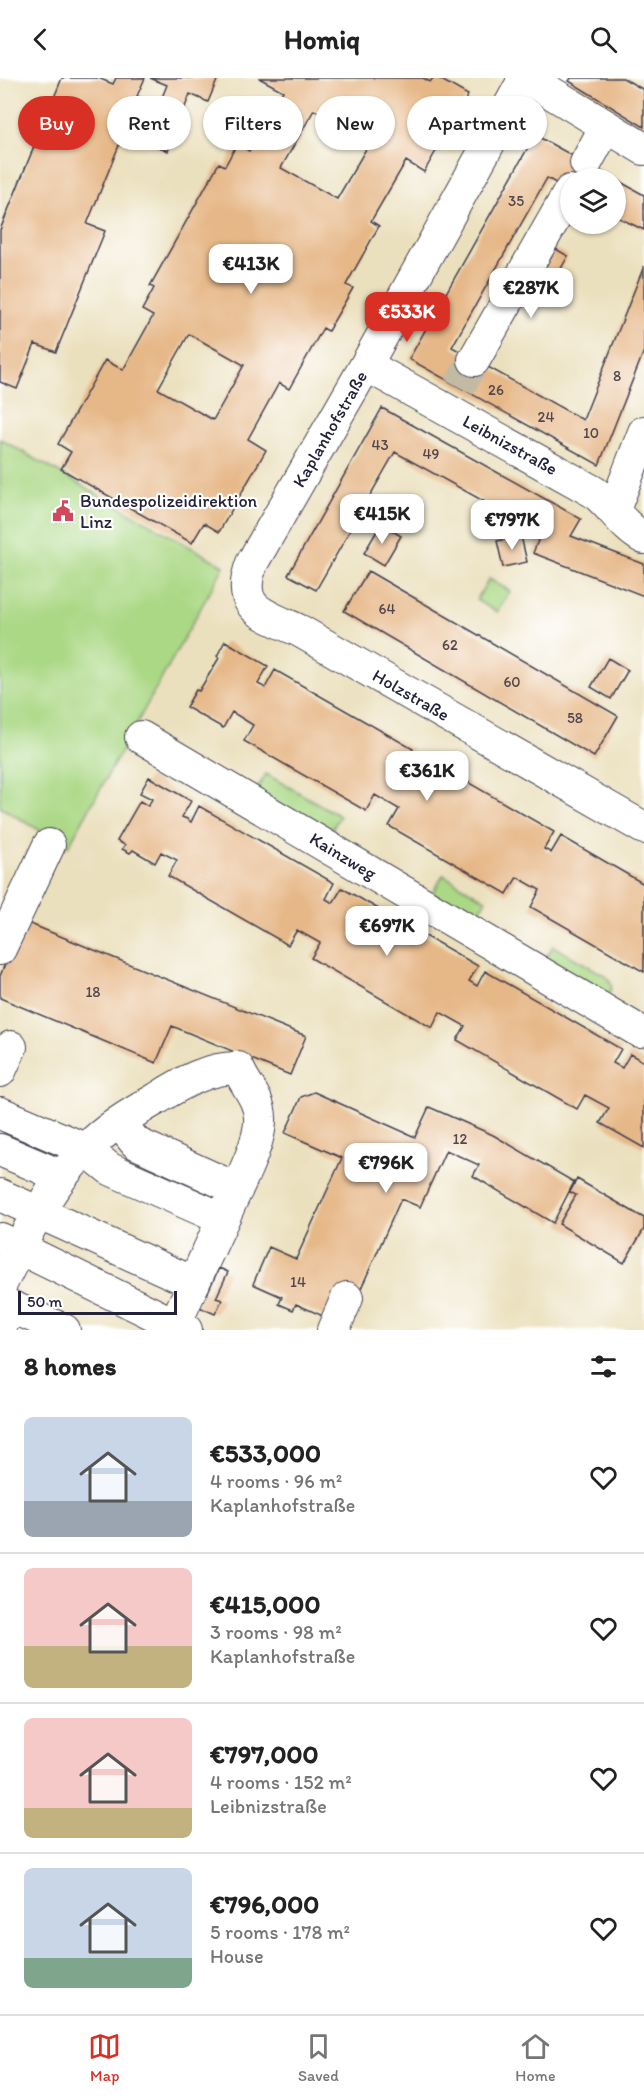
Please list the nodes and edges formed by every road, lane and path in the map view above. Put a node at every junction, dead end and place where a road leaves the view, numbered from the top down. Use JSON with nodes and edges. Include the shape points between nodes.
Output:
{"nodes":[{"id":1,"x":524,"y":78,"type":"edge"},
{"id":2,"x":606,"y":126,"type":"junction"},
{"id":3,"x":644,"y":149,"type":"edge"},
{"id":4,"x":586,"y":163,"type":"dead end"},
{"id":5,"x":560,"y":209,"type":"edge"},
{"id":6,"x":474,"y":360,"type":"tunnel mouth"},
{"id":7,"x":366,"y":365,"type":"junction"},
{"id":8,"x":644,"y":432,"type":"edge"},
{"id":9,"x":614,"y":510,"type":"junction"},
{"id":10,"x":644,"y":538,"type":"edge"},
{"id":11,"x":245,"y":592,"type":"joint"},
{"id":12,"x":141,"y":737,"type":"dead end"},
{"id":13,"x":644,"y":828,"type":"edge"},
{"id":14,"x":49,"y":844,"type":"dead end"},
{"id":15,"x":0,"y":949,"type":"edge"},
{"id":16,"x":639,"y":1031,"type":"dead end"},
{"id":17,"x":0,"y":1113,"type":"edge"},
{"id":18,"x":119,"y":1122,"type":"junction"},
{"id":19,"x":85,"y":1149,"type":"junction"},
{"id":20,"x":0,"y":1150,"type":"edge"},
{"id":21,"x":61,"y":1176,"type":"junction"},
{"id":22,"x":237,"y":1189,"type":"junction"},
{"id":23,"x":0,"y":1195,"type":"edge"},
{"id":24,"x":38,"y":1212,"type":"junction"},
{"id":25,"x":223,"y":1219,"type":"junction"},
{"id":26,"x":10,"y":1243,"type":"edge"},
{"id":27,"x":194,"y":1283,"type":"junction"},
{"id":28,"x":347,"y":1298,"type":"dead end"},
{"id":29,"x":2,"y":1306,"type":"edge"},
{"id":30,"x":180,"y":1327,"type":"edge"},
{"id":31,"x":64,"y":1330,"type":"edge"},
{"id":32,"x":333,"y":1330,"type":"edge"}],
"edges":[{"from":1,"to":2,"type":"street"},
{"from":1,"to":7,"type":"street","name":"Kaplanhofstraße"},
{"from":2,"to":3,"type":"street"},
{"from":2,"to":4,"type":"street"},
{"from":5,"to":6,"type":"street"},
{"from":7,"to":9,"type":"street","name":"Leibnizstraße","via":[[453,398],[594,492]]},
{"from":7,"to":11,"type":"street","name":"Kaplanhofstraße","via":[[252,563]]},
{"from":8,"to":9,"type":"street"},
{"from":9,"to":10,"type":"street","name":"Leibnizstraße"},
{"from":11,"to":13,"type":"street","name":"Holzstraße","via":[[264,614]]},
{"from":12,"to":16,"type":"street","name":"Kainzweg"},
{"from":14,"to":15,"type":"street"},
{"from":17,"to":19,"type":"street"},
{"from":18,"to":19,"type":"street"},
{"from":18,"to":22,"type":"street","via":[[136,1143]]},
{"from":18,"to":22,"type":"street","via":[[204,1074],[238,1068],[252,1089],[260,1117],[258,1136]]},
{"from":19,"to":21,"type":"street"},
{"from":19,"to":25,"type":"street","via":[[110,1169]]},
{"from":20,"to":21,"type":"street"},
{"from":21,"to":24,"type":"street"},
{"from":22,"to":25,"type":"street"},
{"from":23,"to":24,"type":"street"},
{"from":24,"to":26,"type":"street"},
{"from":24,"to":27,"type":"street"},
{"from":25,"to":27,"type":"street"},
{"from":26,"to":29,"type":"street"},
{"from":26,"to":30,"type":"street"},
{"from":27,"to":30,"type":"street"},
{"from":28,"to":32,"type":"street"},
{"from":29,"to":31,"type":"street"}]}
